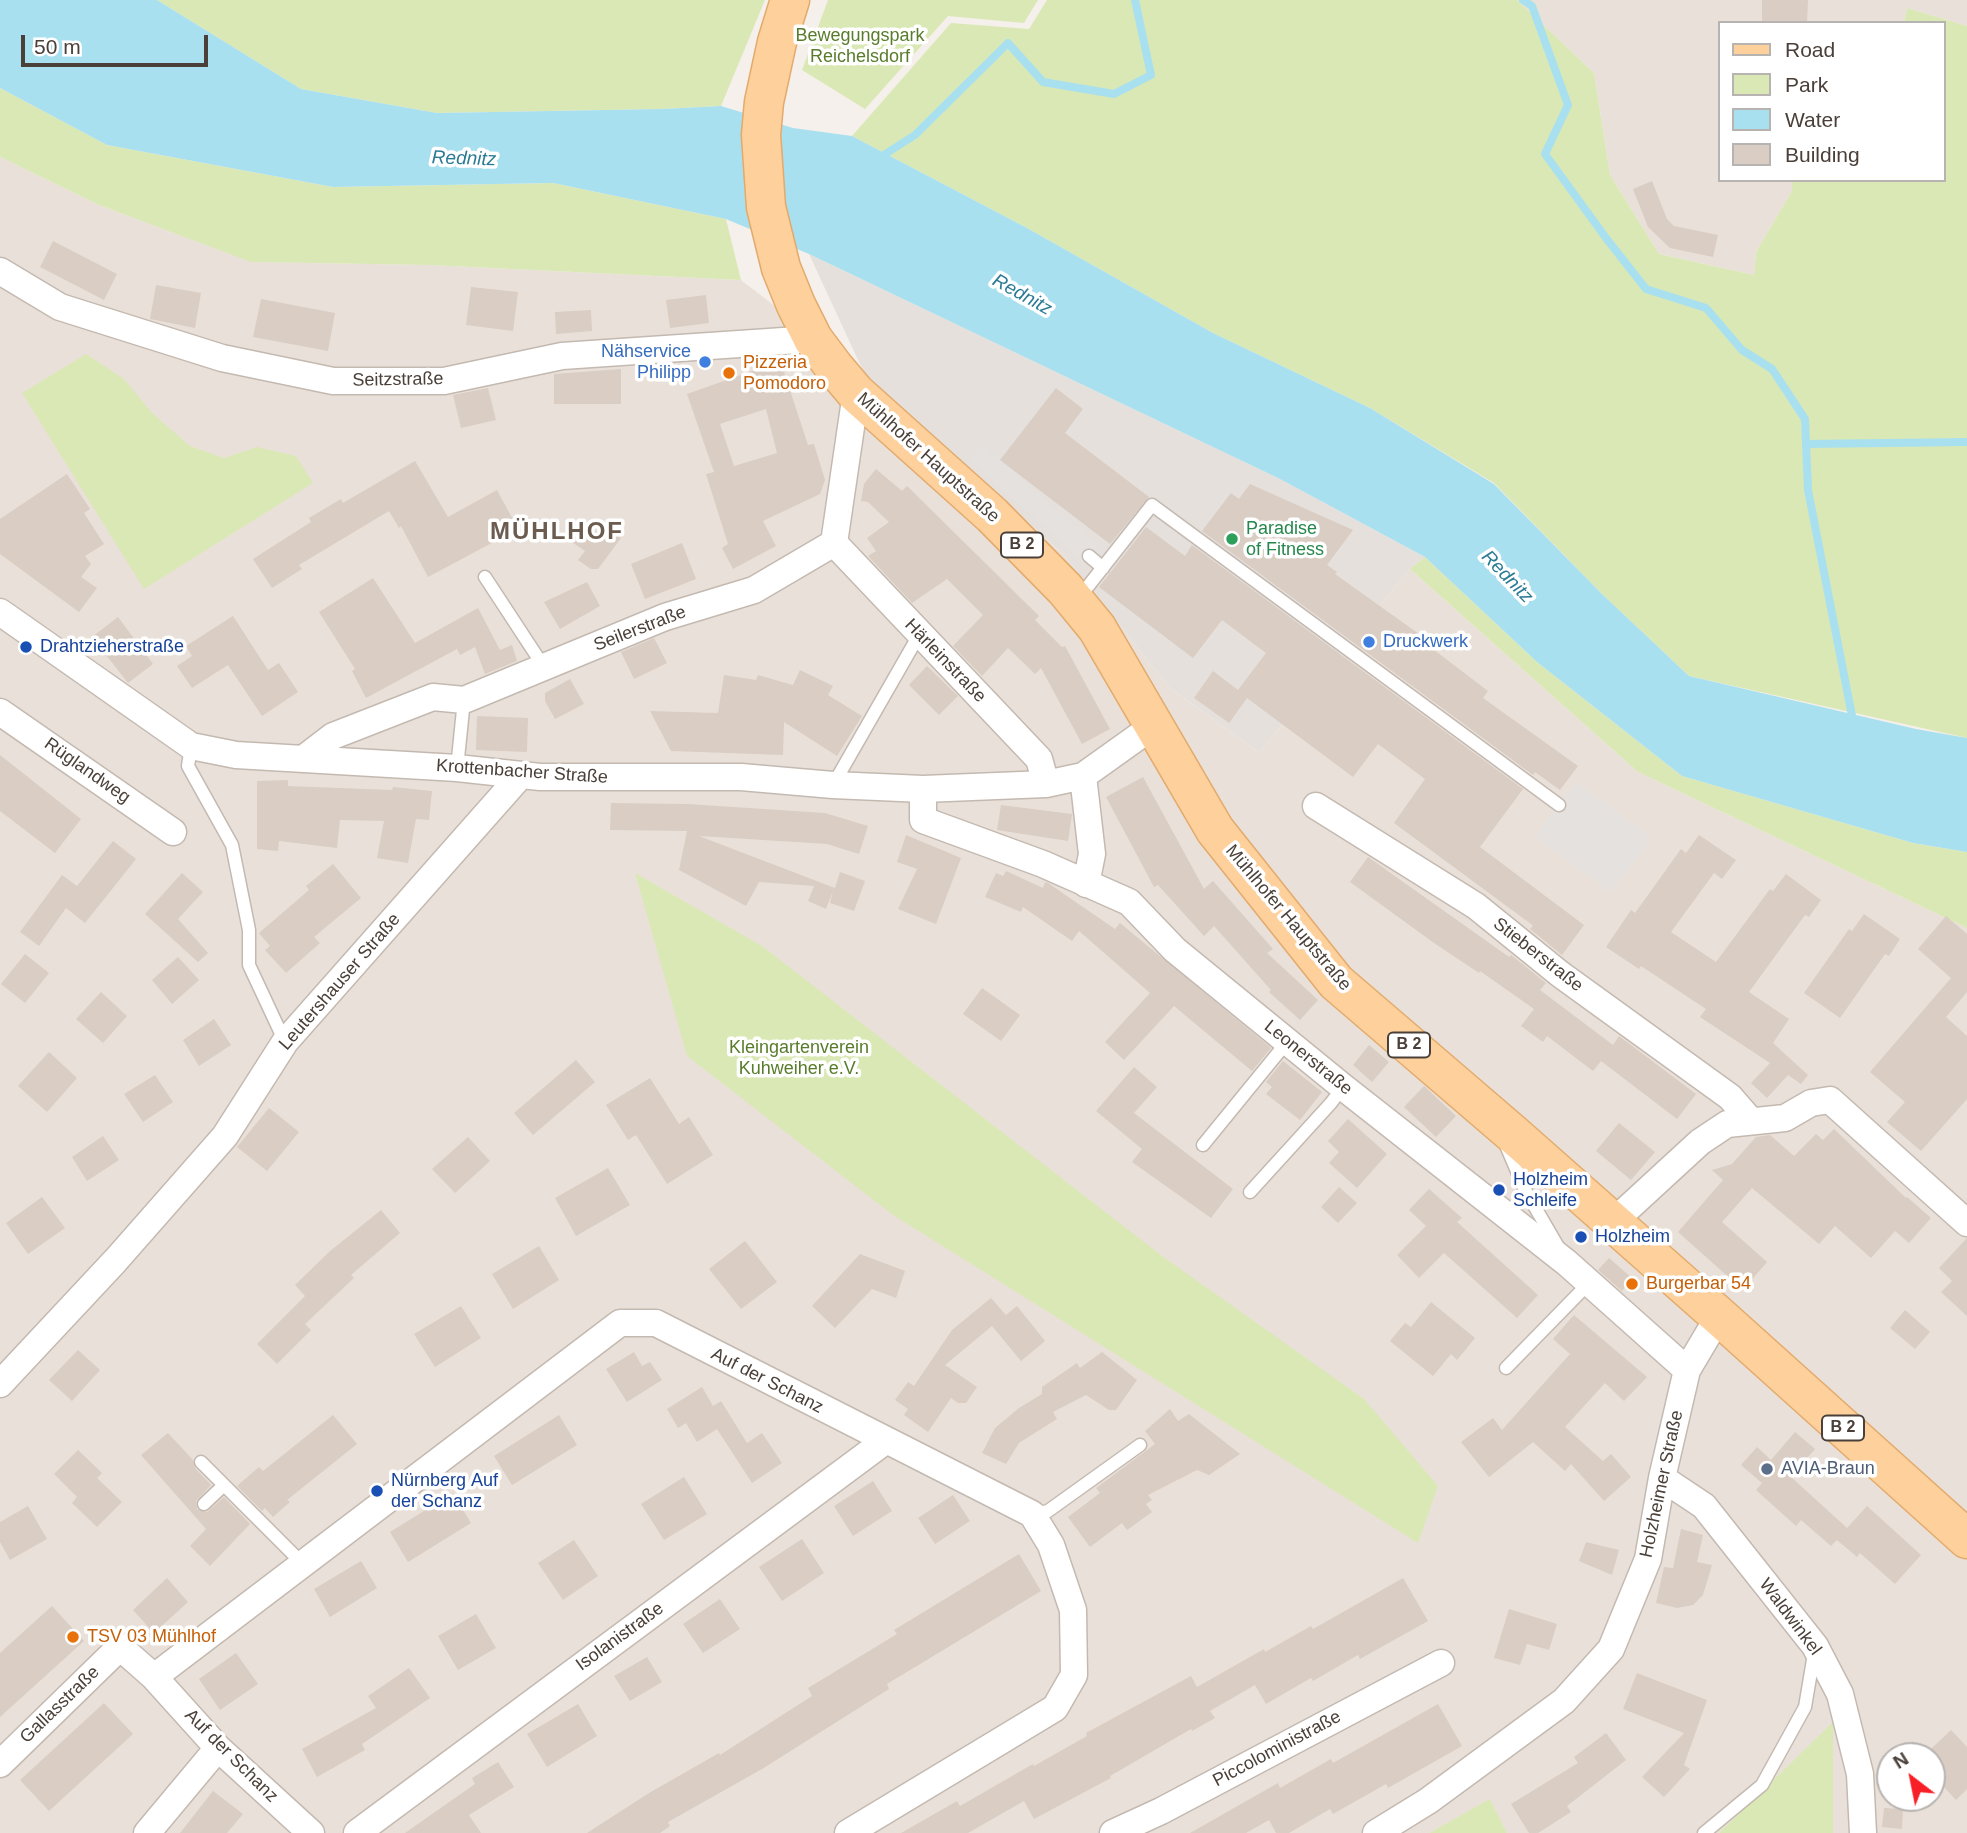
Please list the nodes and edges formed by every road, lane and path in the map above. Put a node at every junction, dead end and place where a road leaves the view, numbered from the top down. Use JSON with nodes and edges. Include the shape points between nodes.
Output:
{"nodes":[{"id":1,"x":790,"y":0,"type":"edge"},
{"id":2,"x":0,"y":271,"type":"edge"},
{"id":3,"x":813,"y":339,"type":"junction"},
{"id":4,"x":856,"y":393,"type":"junction"},
{"id":5,"x":834,"y":543,"type":"junction"},
{"id":6,"x":1089,"y":556,"type":"dead end"},
{"id":7,"x":1103,"y":568,"type":"junction"},
{"id":8,"x":485,"y":577,"type":"dead end"},
{"id":9,"x":1076,"y":602,"type":"junction"},
{"id":10,"x":0,"y":612,"type":"edge"},
{"id":11,"x":919,"y":635,"type":"junction"},
{"id":12,"x":544,"y":667,"type":"junction"},
{"id":13,"x":464,"y":700,"type":"junction"},
{"id":14,"x":0,"y":712,"type":"edge"},
{"id":15,"x":1153,"y":726,"type":"junction"},
{"id":16,"x":191,"y":746,"type":"junction"},
{"id":17,"x":303,"y":759,"type":"junction"},
{"id":18,"x":457,"y":768,"type":"junction"},
{"id":19,"x":522,"y":775,"type":"junction"},
{"id":20,"x":1083,"y":776,"type":"junction"},
{"id":21,"x":1046,"y":784,"type":"junction"},
{"id":22,"x":834,"y":785,"type":"junction"},
{"id":23,"x":923,"y":789,"type":"junction"},
{"id":24,"x":1559,"y":805,"type":"dead end"},
{"id":25,"x":1316,"y":806,"type":"dead end"},
{"id":26,"x":173,"y":832,"type":"dead end"},
{"id":27,"x":1086,"y":884,"type":"junction"},
{"id":28,"x":285,"y":1042,"type":"junction"},
{"id":29,"x":1287,"y":1042,"type":"junction"},
{"id":30,"x":1343,"y":1087,"type":"junction"},
{"id":31,"x":1495,"y":1120,"type":"junction"},
{"id":32,"x":1750,"y":1120,"type":"junction"},
{"id":33,"x":1203,"y":1145,"type":"dead end"},
{"id":34,"x":1250,"y":1192,"type":"dead end"},
{"id":35,"x":1613,"y":1222,"type":"junction"},
{"id":36,"x":1967,"y":1223,"type":"edge"},
{"id":37,"x":1567,"y":1263,"type":"junction"},
{"id":38,"x":1590,"y":1282,"type":"junction"},
{"id":39,"x":1719,"y":1316,"type":"junction"},
{"id":40,"x":1506,"y":1368,"type":"dead end"},
{"id":41,"x":1687,"y":1370,"type":"junction"},
{"id":42,"x":0,"y":1384,"type":"edge"},
{"id":43,"x":885,"y":1441,"type":"junction"},
{"id":44,"x":1140,"y":1445,"type":"dead end"},
{"id":45,"x":201,"y":1462,"type":"dead end"},
{"id":46,"x":1662,"y":1478,"type":"junction"},
{"id":47,"x":224,"y":1485,"type":"junction"},
{"id":48,"x":204,"y":1504,"type":"dead end"},
{"id":49,"x":1032,"y":1514,"type":"junction"},
{"id":50,"x":1967,"y":1539,"type":"edge"},
{"id":51,"x":303,"y":1564,"type":"junction"},
{"id":52,"x":1815,"y":1646,"type":"junction"},
{"id":53,"x":120,"y":1647,"type":"joint"},
{"id":54,"x":1441,"y":1663,"type":"dead end"},
{"id":55,"x":154,"y":1677,"type":"junction"},
{"id":56,"x":218,"y":1748,"type":"junction"},
{"id":57,"x":0,"y":1764,"type":"edge"},
{"id":58,"x":147,"y":1833,"type":"edge"},
{"id":59,"x":311,"y":1833,"type":"edge"},
{"id":60,"x":357,"y":1833,"type":"edge"},
{"id":61,"x":848,"y":1833,"type":"edge"},
{"id":62,"x":1113,"y":1833,"type":"edge"},
{"id":63,"x":1376,"y":1833,"type":"edge"},
{"id":64,"x":1704,"y":1833,"type":"edge"},
{"id":65,"x":1863,"y":1833,"type":"edge"}],
"edges":[{"from":1,"to":3,"type":"main road","number":"B 2","via":[[764,102],[766,207],[781,268]]},
{"from":2,"to":3,"type":"street","name":"Seitzstraße","via":[[60,307],[222,358],[333,381],[444,381],[562,356]]},
{"from":3,"to":4,"type":"main road","name":"Mühlhofer Hauptstraße","number":"B 2"},
{"from":4,"to":5,"type":"street"},
{"from":4,"to":9,"type":"main road","name":"Mühlhofer Hauptstraße","number":"B 2","via":[[992,515]]},
{"from":5,"to":11,"type":"street","name":"Härleinstraße"},
{"from":5,"to":12,"type":"street","name":"Seilerstraße","via":[[754,590],[665,617]]},
{"from":6,"to":7,"type":"lane"},
{"from":7,"to":9,"type":"lane"},
{"from":7,"to":24,"type":"lane","via":[[1152,505]]},
{"from":8,"to":12,"type":"lane"},
{"from":9,"to":15,"type":"main road","name":"Mühlhofer Hauptstraße","number":"B 2","via":[[1097,628]]},
{"from":10,"to":16,"type":"street","name":"Krottenbacher Straße"},
{"from":11,"to":21,"type":"street","name":"Härleinstraße","via":[[1039,759]]},
{"from":11,"to":22,"type":"lane"},
{"from":12,"to":13,"type":"street","name":"Seilerstraße"},
{"from":13,"to":17,"type":"street","name":"Seilerstraße","via":[[433,697],[333,736]]},
{"from":13,"to":18,"type":"lane"},
{"from":14,"to":26,"type":"street","name":"Rüglandweg"},
{"from":15,"to":20,"type":"street","name":"Krottenbacher Straße"},
{"from":15,"to":31,"type":"main road","name":"Mühlhofer Hauptstraße","number":"B 2","via":[[1215,830],[1336,982]]},
{"from":16,"to":17,"type":"street","name":"Krottenbacher Straße","via":[[236,755]]},
{"from":16,"to":28,"type":"lane","via":[[188,766],[232,845],[249,930],[250,965]]},
{"from":17,"to":18,"type":"street","name":"Krottenbacher Straße"},
{"from":18,"to":19,"type":"street","name":"Krottenbacher Straße"},
{"from":19,"to":22,"type":"street","name":"Krottenbacher Straße","via":[[741,777]]},
{"from":19,"to":28,"type":"street","name":"Leutershauser Straße"},
{"from":20,"to":21,"type":"street","name":"Krottenbacher Straße"},
{"from":20,"to":27,"type":"street","via":[[1092,854]]},
{"from":21,"to":23,"type":"street","name":"Krottenbacher Straße"},
{"from":22,"to":23,"type":"street","name":"Krottenbacher Straße"},
{"from":23,"to":27,"type":"street","name":"Leonerstraße","via":[[923,820]]},
{"from":25,"to":32,"type":"street","name":"Stieberstraße","via":[[1476,906],[1560,974],[1730,1097]]},
{"from":27,"to":29,"type":"street","name":"Leonerstraße","via":[[1129,902],[1175,950]]},
{"from":28,"to":42,"type":"street","name":"Leutershauser Straße","via":[[225,1136]]},
{"from":29,"to":30,"type":"street","name":"Leonerstraße"},
{"from":29,"to":33,"type":"lane"},
{"from":30,"to":34,"type":"lane"},
{"from":30,"to":37,"type":"street","name":"Leonerstraße"},
{"from":31,"to":35,"type":"main road","name":"Mühlhofer Hauptstraße","number":"B 2"},
{"from":31,"to":37,"type":"lane","via":[[1525,1190]]},
{"from":32,"to":35,"type":"street","via":[[1727,1124],[1700,1142]]},
{"from":32,"to":36,"type":"street","via":[[1785,1118],[1811,1103],[1830,1100]]},
{"from":35,"to":39,"type":"main road","name":"Mühlhofer Hauptstraße","number":"B 2"},
{"from":37,"to":38,"type":"street","name":"Leonerstraße"},
{"from":38,"to":40,"type":"lane"},
{"from":38,"to":41,"type":"street","name":"Leonerstraße"},
{"from":39,"to":41,"type":"street","name":"Holzheimer Straße"},
{"from":39,"to":50,"type":"main road","name":"Mühlhofer Hauptstraße","number":"B 2"},
{"from":41,"to":46,"type":"street","name":"Holzheimer Straße"},
{"from":43,"to":49,"type":"street","name":"Auf der Schanz"},
{"from":43,"to":51,"type":"street","name":"Auf der Schanz","via":[[656,1323],[620,1323]]},
{"from":43,"to":60,"type":"street","name":"Isolanistraße"},
{"from":44,"to":49,"type":"lane","via":[[1048,1511]]},
{"from":45,"to":47,"type":"lane"},
{"from":46,"to":52,"type":"street","name":"Waldwinkel","via":[[1704,1506]]},
{"from":46,"to":63,"type":"street","name":"Holzheimer Straße","via":[[1648,1559],[1611,1648],[1564,1701],[1428,1801]]},
{"from":47,"to":48,"type":"lane"},
{"from":47,"to":51,"type":"lane"},
{"from":49,"to":61,"type":"street","via":[[1051,1545],[1073,1610],[1074,1675],[1055,1708]]},
{"from":51,"to":55,"type":"street","name":"Auf der Schanz"},
{"from":52,"to":64,"type":"lane","via":[[1805,1707],[1762,1785]]},
{"from":52,"to":65,"type":"street","name":"Waldwinkel","via":[[1840,1694],[1860,1774]]},
{"from":53,"to":55,"type":"street","name":"Auf der Schanz"},
{"from":53,"to":57,"type":"street","name":"Gallasstraße"},
{"from":54,"to":62,"type":"street","name":"Piccoloministraße"},
{"from":55,"to":56,"type":"street","name":"Auf der Schanz"},
{"from":56,"to":58,"type":"street"},
{"from":56,"to":59,"type":"street","name":"Auf der Schanz"}]}
